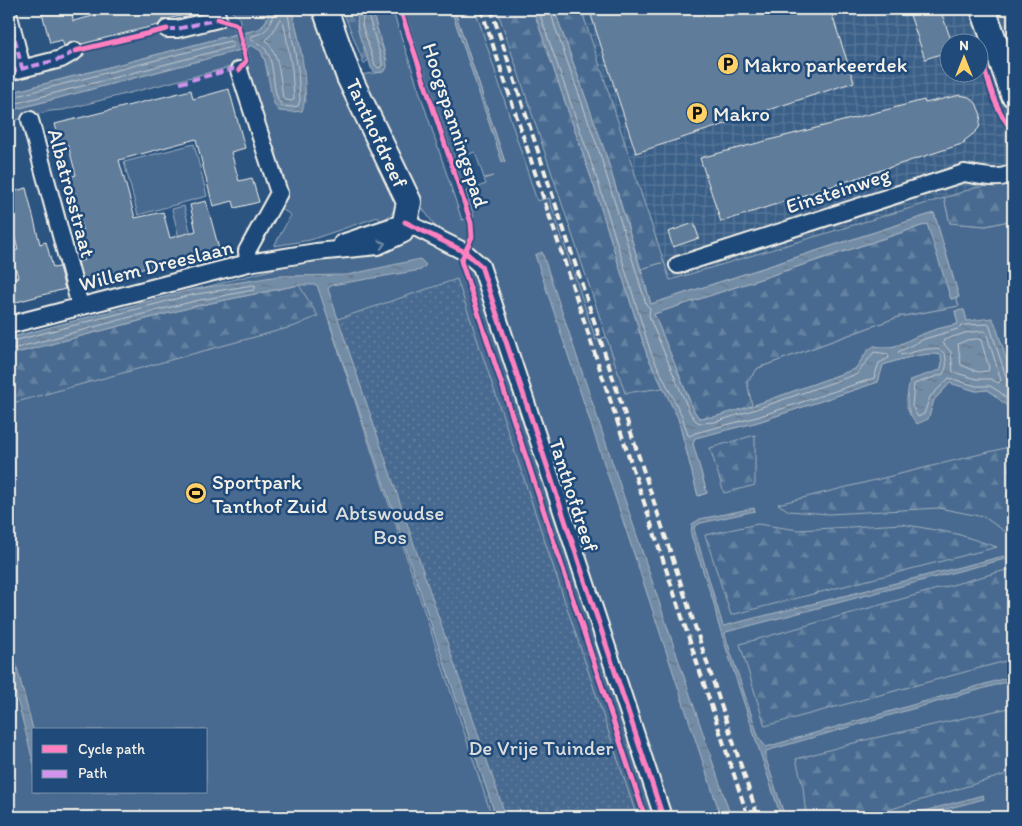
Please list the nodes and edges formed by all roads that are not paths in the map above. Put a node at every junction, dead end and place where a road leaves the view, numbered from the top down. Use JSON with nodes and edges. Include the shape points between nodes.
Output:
{"nodes":[{"id":1,"x":215,"y":9,"type":"edge"},
{"id":2,"x":325,"y":9,"type":"edge"},
{"id":3,"x":983,"y":9,"type":"edge"},
{"id":4,"x":9,"y":16,"type":"edge"},
{"id":5,"x":167,"y":28,"type":"dead end"},
{"id":6,"x":75,"y":52,"type":"dead end"},
{"id":7,"x":16,"y":70,"type":"edge"},
{"id":8,"x":239,"y":70,"type":"dead end"},
{"id":9,"x":1013,"y":94,"type":"edge"},
{"id":10,"x":30,"y":120,"type":"dead end"},
{"id":11,"x":1013,"y":172,"type":"edge"},
{"id":12,"x":405,"y":222,"type":"junction"},
{"id":13,"x":248,"y":263,"type":"junction"},
{"id":14,"x":678,"y":265,"type":"dead end"},
{"id":15,"x":80,"y":306,"type":"junction"},
{"id":16,"x":9,"y":325,"type":"edge"},
{"id":17,"x":664,"y":817,"type":"edge"}],
"edges":[{"from":1,"to":5,"type":"street","via":[[218,19],[177,29]]},
{"from":2,"to":12,"type":"street","name":"Tanthofdreef","via":[[350,77],[409,202]]},
{"from":3,"to":9,"type":"street"},
{"from":4,"to":7,"type":"street"},
{"from":6,"to":7,"type":"street","via":[[61,59]]},
{"from":8,"to":13,"type":"street","via":[[279,194],[247,251]]},
{"from":10,"to":15,"type":"street","name":"Albatrosstraat"},
{"from":11,"to":14,"type":"street","name":"Einsteinweg","via":[[997,177],[964,173]]},
{"from":12,"to":13,"type":"street","name":"Willem Dreeslaan","via":[[404,234],[378,246]]},
{"from":12,"to":17,"type":"street","name":"Tanthofdreef","via":[[466,252],[481,266]]},
{"from":13,"to":15,"type":"street","name":"Willem Dreeslaan"},
{"from":15,"to":16,"type":"street","name":"Willem Dreeslaan"}]}
